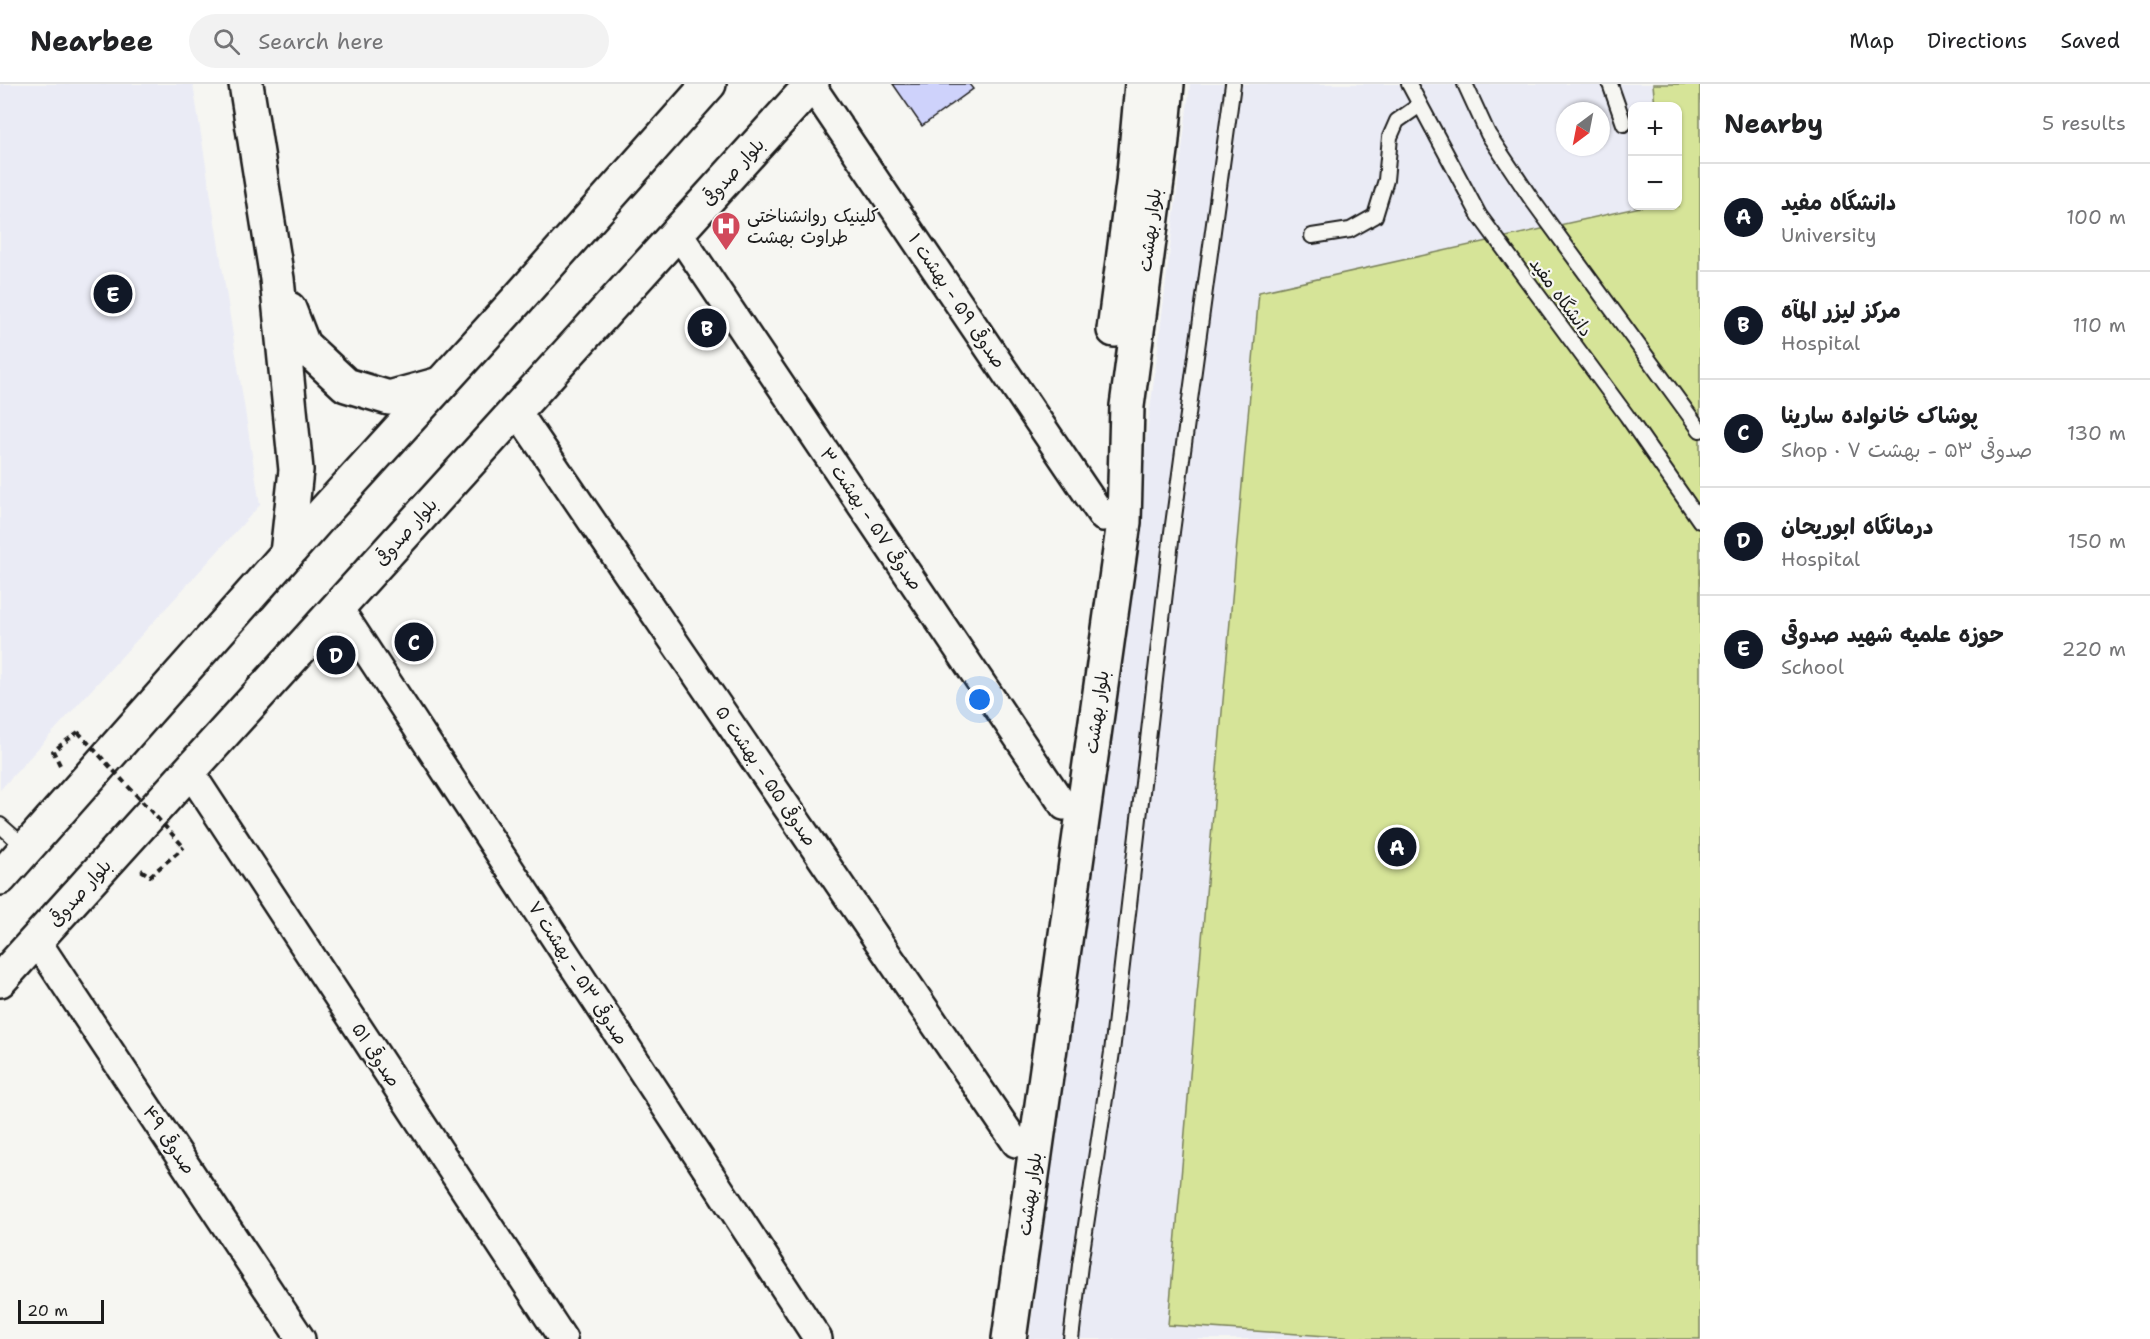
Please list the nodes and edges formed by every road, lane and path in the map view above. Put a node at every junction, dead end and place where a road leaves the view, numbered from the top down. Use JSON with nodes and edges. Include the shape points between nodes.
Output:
{"nodes":[{"id":1,"x":246,"y":84,"type":"edge"},
{"id":2,"x":709,"y":84,"type":"edge"},
{"id":3,"x":812,"y":84,"type":"edge"},
{"id":4,"x":1142,"y":84,"type":"edge"},
{"id":5,"x":1167,"y":84,"type":"edge"},
{"id":6,"x":1233,"y":84,"type":"edge"},
{"id":7,"x":1409,"y":84,"type":"edge"},
{"id":8,"x":1465,"y":84,"type":"edge"},
{"id":9,"x":1610,"y":84,"type":"edge"},
{"id":10,"x":1420,"y":105,"type":"junction"},
{"id":11,"x":1624,"y":124,"type":"dead end"},
{"id":12,"x":678,"y":233,"type":"junction"},
{"id":13,"x":1312,"y":236,"type":"dead end"},
{"id":14,"x":277,"y":279,"type":"junction"},
{"id":15,"x":440,"y":384,"type":"junction"},
{"id":16,"x":516,"y":410,"type":"junction"},
{"id":17,"x":1700,"y":430,"type":"edge"},
{"id":18,"x":1102,"y":517,"type":"junction"},
{"id":19,"x":1700,"y":521,"type":"edge"},
{"id":20,"x":287,"y":554,"type":"junction"},
{"id":21,"x":338,"y":607,"type":"junction"},
{"id":22,"x":53,"y":751,"type":"dead end"},
{"id":23,"x":190,"y":772,"type":"junction"},
{"id":24,"x":1064,"y":806,"type":"junction"},
{"id":25,"x":0,"y":825,"type":"edge"},
{"id":26,"x":26,"y":848,"type":"junction"},
{"id":27,"x":150,"y":876,"type":"dead end"},
{"id":28,"x":0,"y":878,"type":"edge"},
{"id":29,"x":36,"y":940,"type":"junction"},
{"id":30,"x":0,"y":980,"type":"edge"},
{"id":31,"x":1016,"y":1143,"type":"junction"},
{"id":32,"x":301,"y":1339,"type":"edge"},
{"id":33,"x":563,"y":1339,"type":"edge"},
{"id":34,"x":818,"y":1339,"type":"edge"},
{"id":35,"x":989,"y":1339,"type":"edge"},
{"id":36,"x":1010,"y":1339,"type":"edge"},
{"id":37,"x":1071,"y":1339,"type":"edge"}],
"edges":[{"from":1,"to":14,"type":"street"},
{"from":2,"to":15,"type":"street"},
{"from":3,"to":12,"type":"street","name":"بلوار صدوقی"},
{"from":3,"to":18,"type":"street","name":"صدوقی ۵۹ - بهشت ۱"},
{"from":4,"to":18,"type":"street","name":"بلوار بهشت","via":[[1106,400]]},
{"from":5,"to":36,"type":"street","name":"بلوار بهشت","via":[[1127,406],[1124,522]]},
{"from":6,"to":37,"type":"lane","via":[[1172,531],[1112,1052]]},
{"from":7,"to":10,"type":"lane","name":"دانشگاه مفید"},
{"from":8,"to":17,"type":"lane","name":"دانشگاه مفید","via":[[1488,134],[1530,197]]},
{"from":9,"to":11,"type":"lane"},
{"from":10,"to":13,"type":"lane","via":[[1397,121],[1390,137],[1386,180],[1375,216],[1350,230]]},
{"from":10,"to":19,"type":"lane","name":"دانشگاه مفید","via":[[1479,215]]},
{"from":12,"to":16,"type":"street","name":"بلوار صدوقی"},
{"from":12,"to":24,"type":"street","name":"صدوقی ۵۷ - بهشت ۳"},
{"from":14,"to":15,"type":"street","via":[[303,345],[346,385],[389,398]]},
{"from":14,"to":20,"type":"street","via":[[296,470]]},
{"from":15,"to":20,"type":"street"},
{"from":16,"to":21,"type":"street","name":"بلوار صدوقی"},
{"from":16,"to":31,"type":"street","name":"صدوقی ۵۵ - بهشت ۵"},
{"from":18,"to":24,"type":"street","name":"بلوار بهشت"},
{"from":20,"to":26,"type":"street"},
{"from":21,"to":23,"type":"street","name":"بلوار صدوقی"},
{"from":21,"to":34,"type":"street","name":"صدوقی ۵۳ - بهشت ۷"},
{"from":22,"to":27,"type":"path","bridge":true,"via":[[78,732],[184,847]]},
{"from":23,"to":29,"type":"street","name":"بلوار صدوقی"},
{"from":23,"to":33,"type":"street","name":"صدوقی ۵۱"},
{"from":24,"to":31,"type":"street","name":"بلوار بهشت"},
{"from":25,"to":26,"type":"lane"},
{"from":26,"to":28,"type":"street"},
{"from":29,"to":30,"type":"street","name":"بلوار صدوقی"},
{"from":29,"to":32,"type":"street","name":"صدوقی ۴۹"},
{"from":31,"to":35,"type":"street","name":"بلوار بهشت"}]}
